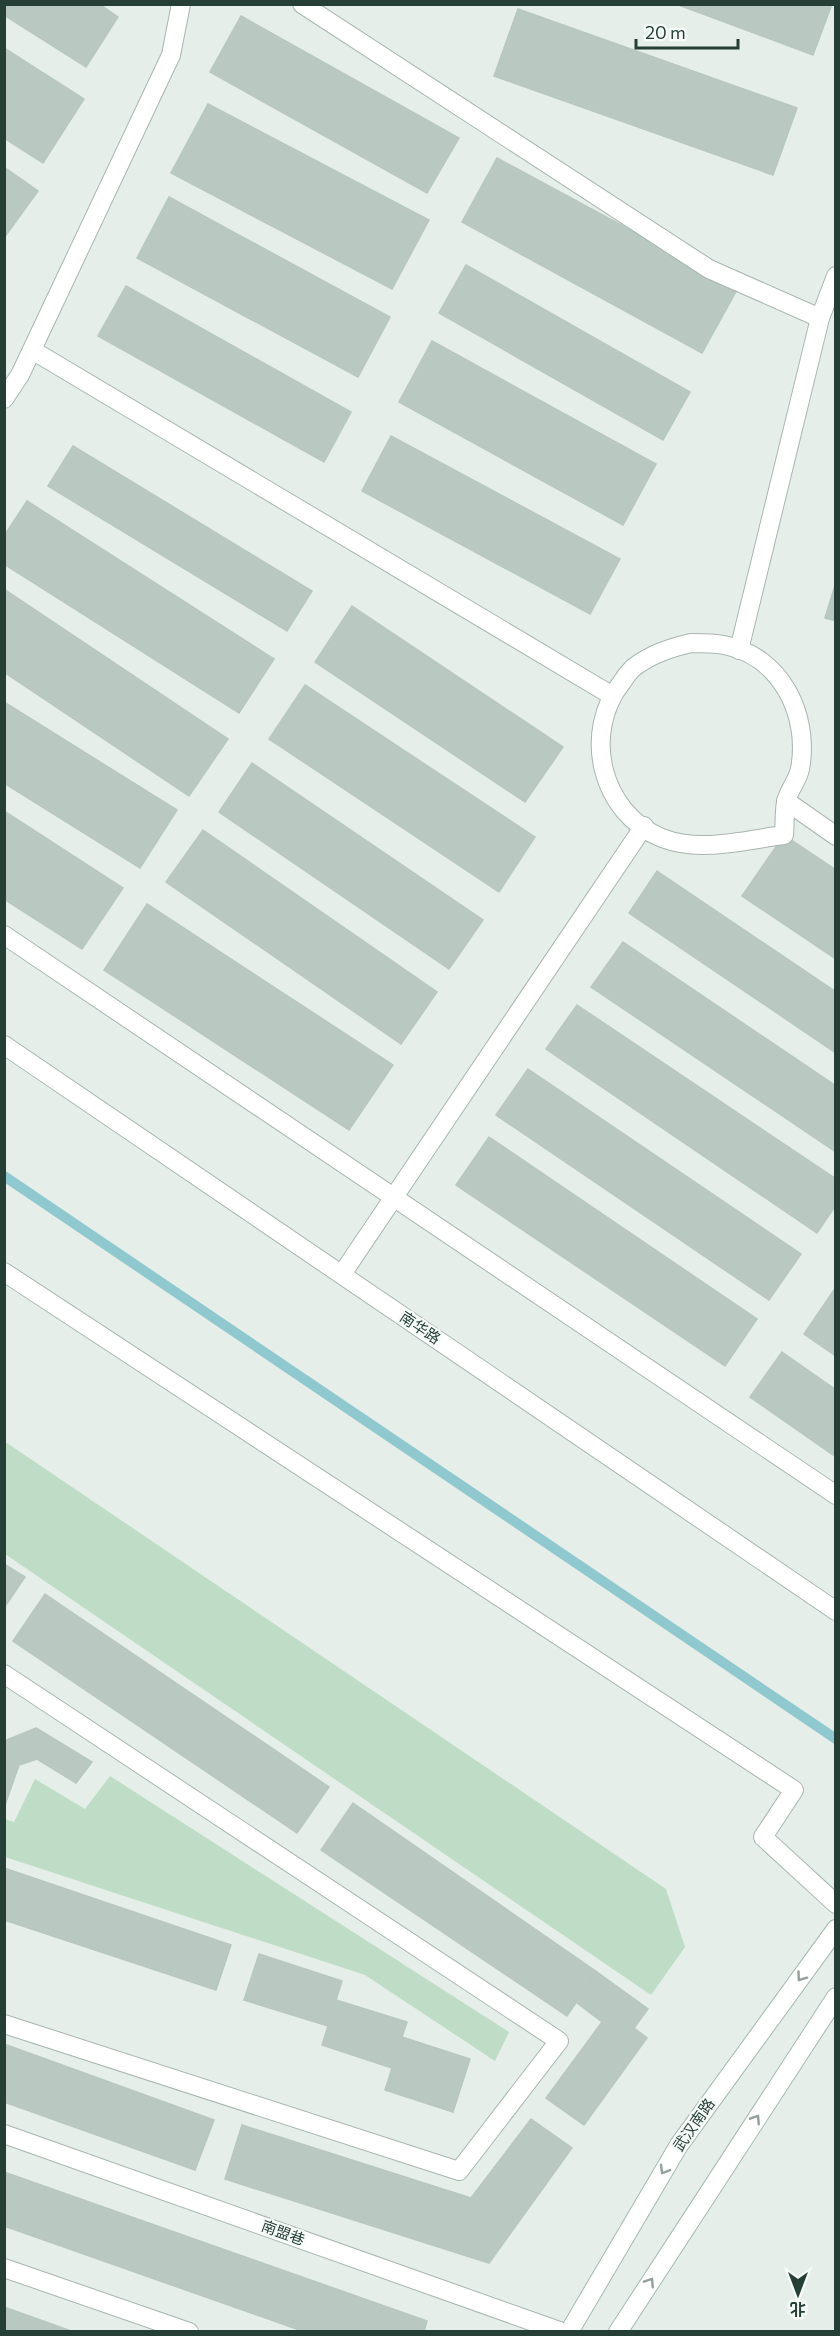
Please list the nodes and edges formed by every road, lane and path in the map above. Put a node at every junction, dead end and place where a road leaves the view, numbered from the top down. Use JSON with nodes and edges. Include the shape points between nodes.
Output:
{"nodes":[{"id":1,"x":181,"y":4,"type":"edge"},
{"id":2,"x":302,"y":4,"type":"edge"},
{"id":3,"x":836,"y":276,"type":"edge"},
{"id":4,"x":820,"y":318,"type":"junction"},
{"id":5,"x":32,"y":350,"type":"junction"},
{"id":6,"x":4,"y":399,"type":"edge"},
{"id":7,"x":739,"y":650,"type":"junction"},
{"id":8,"x":611,"y":695,"type":"junction"},
{"id":9,"x":786,"y":801,"type":"junction"},
{"id":10,"x":644,"y":826,"type":"junction"},
{"id":11,"x":836,"y":836,"type":"edge"},
{"id":12,"x":4,"y":935,"type":"edge"},
{"id":13,"x":4,"y":1045,"type":"edge"},
{"id":14,"x":394,"y":1197,"type":"junction"},
{"id":15,"x":4,"y":1272,"type":"edge"},
{"id":16,"x":342,"y":1274,"type":"junction"},
{"id":17,"x":836,"y":1495,"type":"edge"},
{"id":18,"x":836,"y":1611,"type":"edge"},
{"id":19,"x":4,"y":1674,"type":"edge"},
{"id":20,"x":836,"y":1904,"type":"edge"},
{"id":21,"x":836,"y":1929,"type":"edge"},
{"id":22,"x":836,"y":1997,"type":"edge"},
{"id":23,"x":4,"y":2024,"type":"edge"},
{"id":24,"x":4,"y":2134,"type":"edge"},
{"id":25,"x":4,"y":2268,"type":"edge"},
{"id":26,"x":189,"y":2331,"type":"edge"},
{"id":27,"x":562,"y":2331,"type":"edge"},
{"id":28,"x":569,"y":2331,"type":"edge"},
{"id":29,"x":618,"y":2331,"type":"edge"}],
"edges":[{"from":1,"to":5,"type":"street","via":[[171,55]]},
{"from":2,"to":4,"type":"street","via":[[709,269]]},
{"from":3,"to":4,"type":"street"},
{"from":4,"to":7,"type":"street"},
{"from":5,"to":6,"type":"street"},
{"from":5,"to":8,"type":"street"},
{"from":7,"to":8,"type":"street","via":[[691,643],[659,651],[632,669]]},
{"from":7,"to":9,"type":"street","via":[[755,657],[780,679],[797,707],[804,739],[800,771]]},
{"from":8,"to":10,"type":"street","via":[[601,726],[600,759],[611,792],[633,819]]},
{"from":9,"to":10,"type":"street","via":[[784,835],[696,845],[662,838]]},
{"from":9,"to":11,"type":"street"},
{"from":10,"to":14,"type":"street"},
{"from":12,"to":14,"type":"street"},
{"from":13,"to":16,"type":"street","name":"南华路"},
{"from":14,"to":16,"type":"street"},
{"from":14,"to":17,"type":"street"},
{"from":15,"to":20,"type":"street","via":[[794,1790],[763,1837]]},
{"from":16,"to":18,"type":"street","name":"南华路"},
{"from":19,"to":23,"type":"street","via":[[559,2041],[459,2171]]},
{"from":21,"to":28,"type":"street","name":"武汉南路","one_way":true,"via":[[679,2145]]},
{"from":29,"to":22,"type":"street","one_way":true},
{"from":24,"to":27,"type":"street","name":"南盟巷"},
{"from":25,"to":26,"type":"street"}]}
